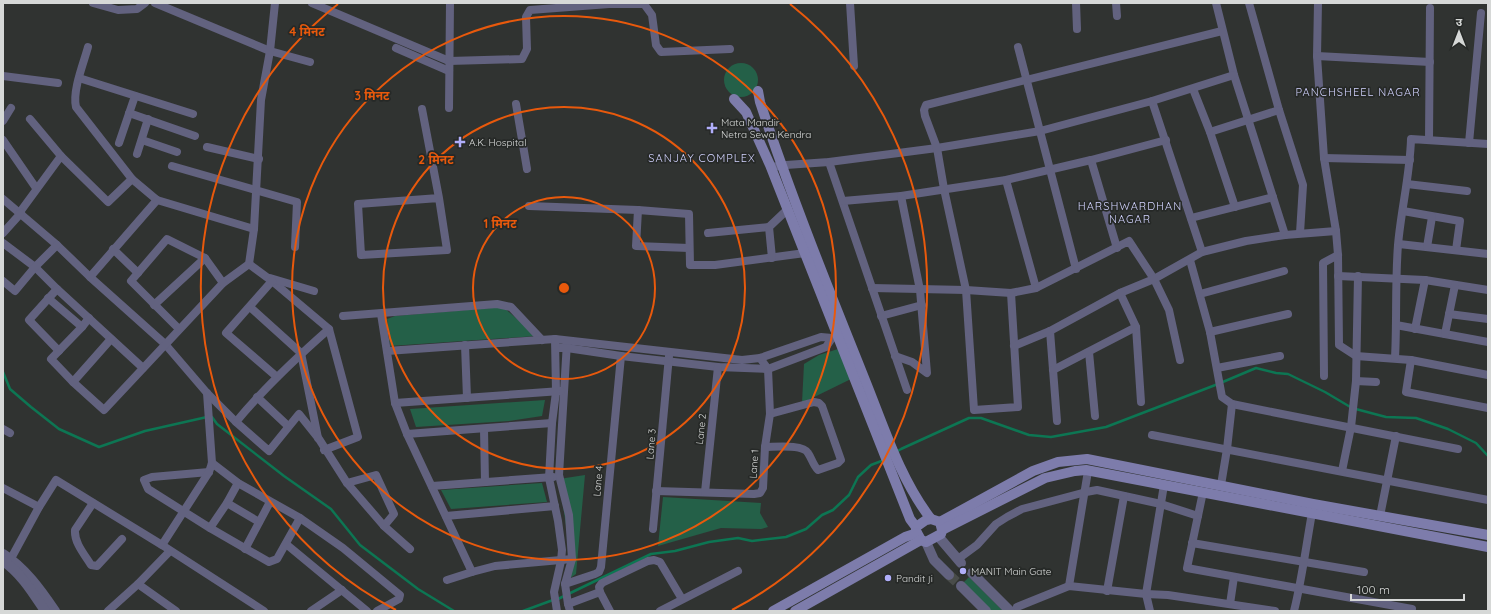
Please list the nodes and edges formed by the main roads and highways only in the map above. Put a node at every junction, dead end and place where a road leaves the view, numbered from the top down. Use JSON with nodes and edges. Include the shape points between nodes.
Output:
{"nodes":[{"id":1,"x":758,"y":92,"type":"dead end"},
{"id":2,"x":734,"y":99,"type":"dead end"},
{"id":3,"x":838,"y":336,"type":"junction"},
{"id":4,"x":895,"y":465,"type":"junction"},
{"id":5,"x":938,"y":527,"type":"junction"},
{"id":6,"x":1488,"y":535,"type":"edge"},
{"id":7,"x":920,"y":536,"type":"junction"},
{"id":8,"x":1488,"y":547,"type":"edge"},
{"id":9,"x":773,"y":611,"type":"edge"},
{"id":10,"x":795,"y":611,"type":"edge"}],
"edges":[{"from":1,"to":3,"type":"main road"},
{"from":2,"to":3,"type":"main road","via":[[746,112]]},
{"from":3,"to":4,"type":"main road"},
{"from":4,"to":5,"type":"main road"},
{"from":4,"to":7,"type":"main road","via":[[910,519]]},
{"from":5,"to":6,"type":"main road","via":[[1033,471],[1058,462],[1088,459]]},
{"from":5,"to":7,"type":"main road"},
{"from":5,"to":7,"type":"main road","via":[[926,520]]},
{"from":5,"to":8,"type":"main road","via":[[1045,478],[1075,471],[1088,471]]},
{"from":7,"to":9,"type":"main road","via":[[905,537]]},
{"from":7,"to":10,"type":"main road"}]}
